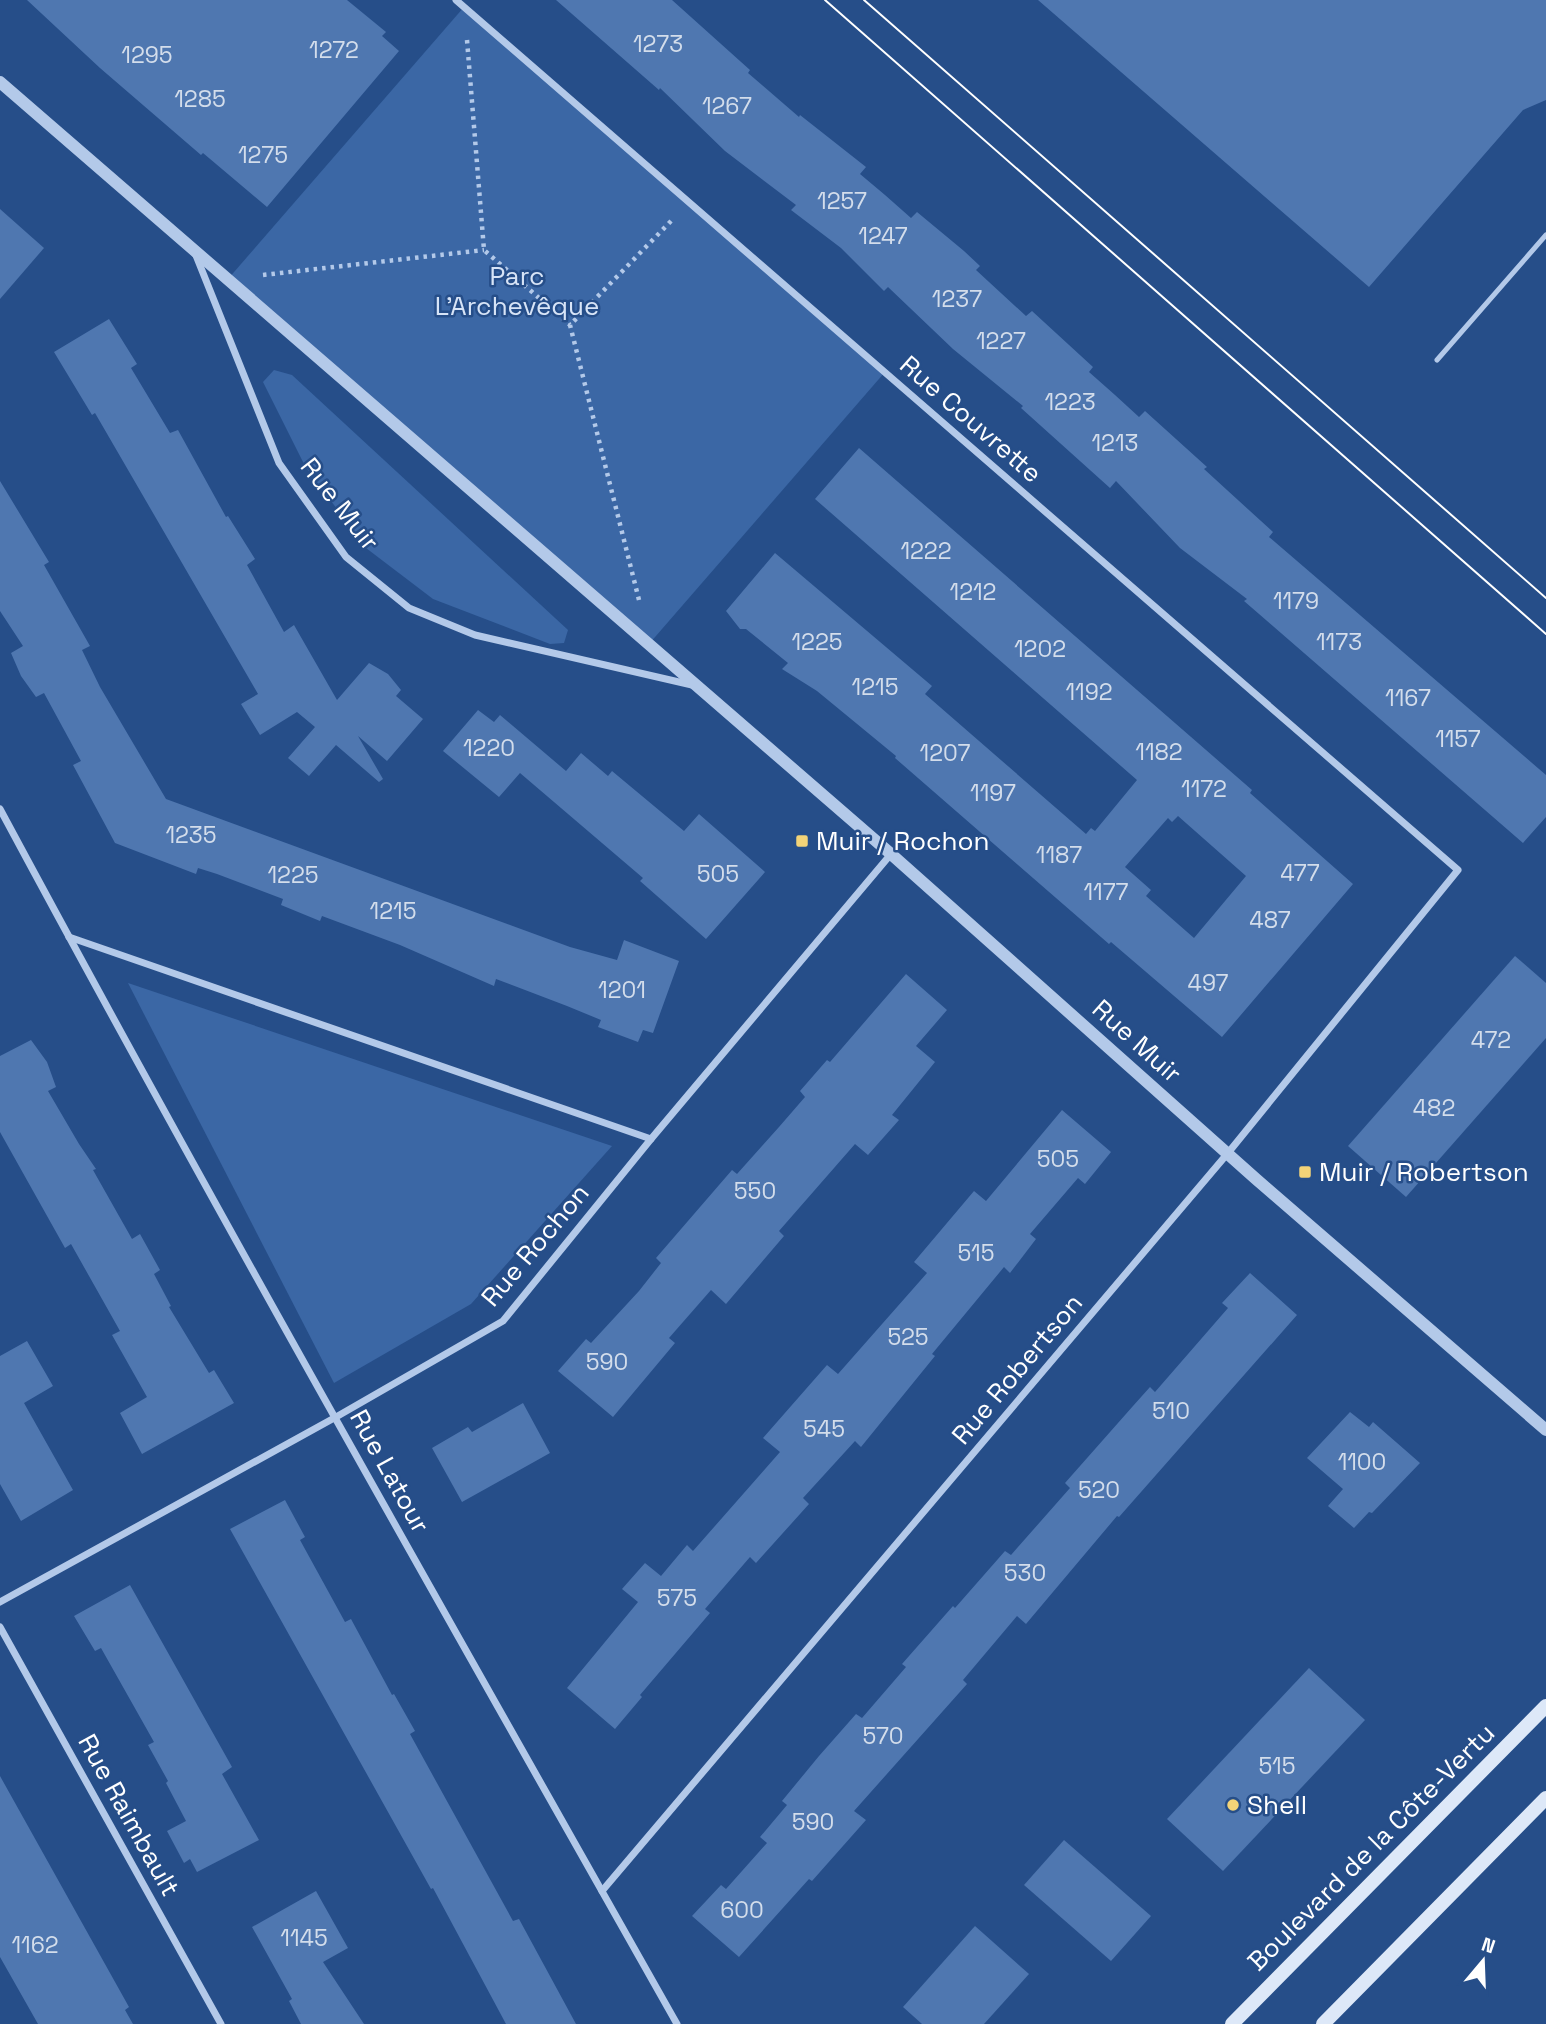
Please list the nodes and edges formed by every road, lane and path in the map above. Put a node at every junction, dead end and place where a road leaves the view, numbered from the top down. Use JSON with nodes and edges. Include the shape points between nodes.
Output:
{"nodes":[{"id":1,"x":456,"y":0,"type":"edge"},
{"id":2,"x":464,"y":7,"type":"junction"},
{"id":3,"x":0,"y":82,"type":"edge"},
{"id":4,"x":689,"y":202,"type":"junction"},
{"id":5,"x":1546,"y":235,"type":"edge"},
{"id":6,"x":193,"y":249,"type":"junction"},
{"id":7,"x":484,"y":250,"type":"junction"},
{"id":8,"x":228,"y":279,"type":"junction"},
{"id":9,"x":570,"y":325,"type":"junction"},
{"id":10,"x":1437,"y":360,"type":"dead end"},
{"id":11,"x":649,"y":644,"type":"junction"},
{"id":12,"x":698,"y":687,"type":"junction"},
{"id":13,"x":0,"y":809,"type":"edge"},
{"id":14,"x":891,"y":854,"type":"junction"},
{"id":15,"x":1458,"y":870,"type":"joint"},
{"id":16,"x":69,"y":937,"type":"junction"},
{"id":17,"x":651,"y":1139,"type":"junction"},
{"id":18,"x":1228,"y":1153,"type":"junction"},
{"id":19,"x":336,"y":1417,"type":"junction"},
{"id":20,"x":1546,"y":1430,"type":"edge"},
{"id":21,"x":0,"y":1602,"type":"edge"},
{"id":22,"x":0,"y":1627,"type":"edge"},
{"id":23,"x":1546,"y":1706,"type":"edge"},
{"id":24,"x":1546,"y":1798,"type":"edge"},
{"id":25,"x":602,"y":1891,"type":"junction"},
{"id":26,"x":221,"y":2024,"type":"edge"},
{"id":27,"x":677,"y":2024,"type":"edge"},
{"id":28,"x":1232,"y":2024,"type":"edge"},
{"id":29,"x":1323,"y":2024,"type":"edge"}],
"edges":[{"from":1,"to":2,"type":"street","name":"Rue Couvrette"},
{"from":2,"to":4,"type":"street","name":"Rue Couvrette"},
{"from":2,"to":7,"type":"path"},
{"from":3,"to":6,"type":"street","name":"Rue Muir"},
{"from":4,"to":9,"type":"path"},
{"from":4,"to":15,"type":"street","name":"Rue Couvrette"},
{"from":5,"to":10,"type":"lane"},
{"from":6,"to":8,"type":"street","name":"Rue Muir"},
{"from":6,"to":12,"type":"street","name":"Rue Muir","via":[[279,463],[346,557],[409,608],[475,635]]},
{"from":7,"to":8,"type":"path"},
{"from":7,"to":9,"type":"path"},
{"from":8,"to":11,"type":"street","name":"Rue Muir"},
{"from":9,"to":11,"type":"path"},
{"from":11,"to":12,"type":"street","name":"Rue Muir"},
{"from":12,"to":14,"type":"street","name":"Rue Muir"},
{"from":13,"to":16,"type":"street","name":"Rue Latour"},
{"from":14,"to":17,"type":"street","name":"Rue Rochon"},
{"from":14,"to":18,"type":"street","name":"Rue Muir"},
{"from":15,"to":18,"type":"street","name":"Rue Robertson"},
{"from":16,"to":17,"type":"street"},
{"from":16,"to":19,"type":"street","name":"Rue Latour"},
{"from":17,"to":19,"type":"street","name":"Rue Rochon","via":[[503,1321]]},
{"from":18,"to":20,"type":"street","name":"Rue Muir"},
{"from":18,"to":25,"type":"street","name":"Rue Robertson"},
{"from":19,"to":21,"type":"street","name":"Rue Rochon"},
{"from":19,"to":25,"type":"street","name":"Rue Latour"},
{"from":22,"to":26,"type":"street","name":"Rue Raimbault"},
{"from":23,"to":28,"type":"main road","name":"Boulevard de la Côte-Vertu"},
{"from":24,"to":29,"type":"main road"},
{"from":25,"to":27,"type":"street","name":"Rue Latour"}]}
